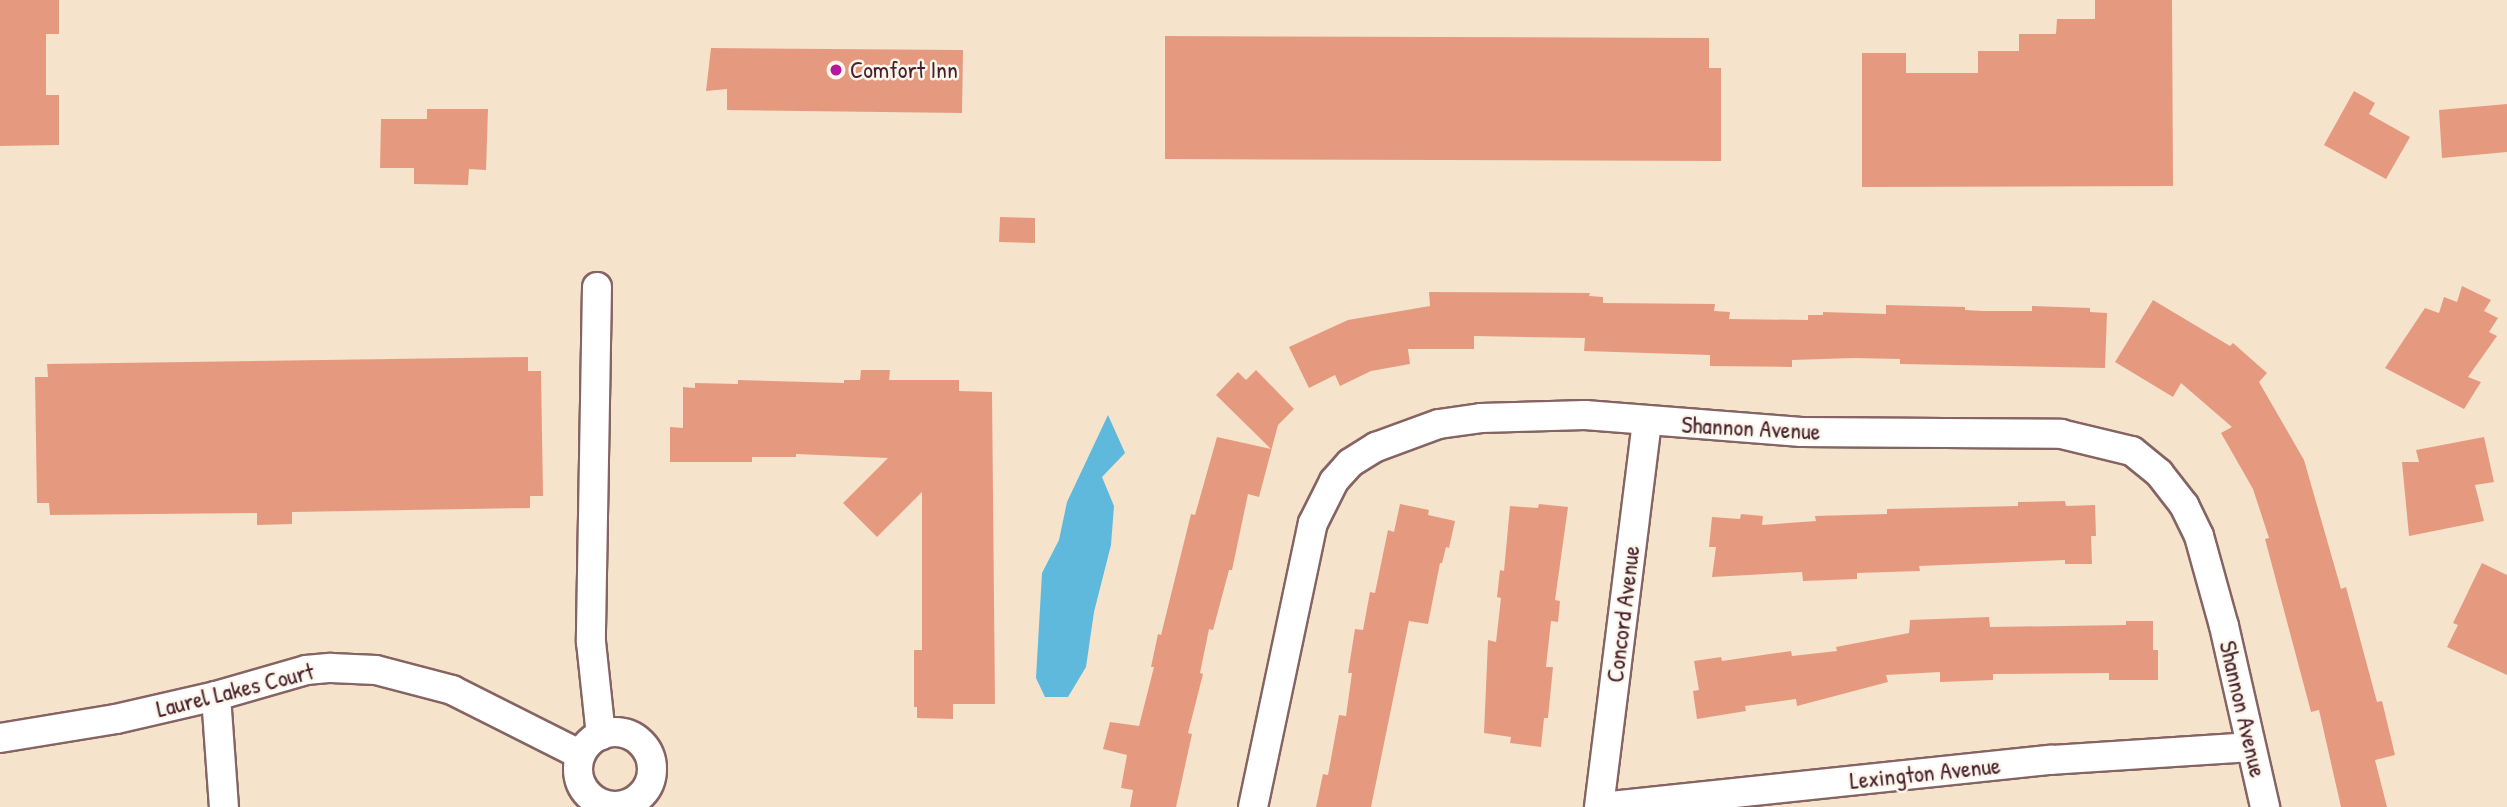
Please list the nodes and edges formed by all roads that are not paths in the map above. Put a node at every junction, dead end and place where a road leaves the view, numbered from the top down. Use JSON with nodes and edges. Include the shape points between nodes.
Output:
{"nodes":[{"id":1,"x":597,"y":287,"type":"dead end"},
{"id":2,"x":1647,"y":422,"type":"junction"},
{"id":3,"x":216,"y":696,"type":"junction"},
{"id":4,"x":601,"y":735,"type":"junction"},
{"id":5,"x":0,"y":738,"type":"edge"},
{"id":6,"x":2250,"y":747,"type":"junction"},
{"id":7,"x":581,"y":755,"type":"junction"},
{"id":8,"x":224,"y":807,"type":"edge"},
{"id":9,"x":615,"y":807,"type":"edge"},
{"id":10,"x":1253,"y":807,"type":"edge"},
{"id":11,"x":1600,"y":807,"type":"edge"},
{"id":12,"x":2265,"y":807,"type":"edge"}],
"edges":[{"from":1,"to":4,"type":"street","via":[[592,642]]},
{"from":2,"to":6,"type":"street","name":"Shannon Avenue","via":[[1801,432],[2061,434],[2132,451],[2159,473],[2184,505],[2199,536]]},
{"from":2,"to":10,"type":"street","name":"Shannon Avenue","via":[[1585,415],[1481,418],[1407,433],[1350,463],[1334,481],[1313,523]]},
{"from":2,"to":11,"type":"street","name":"Concord Avenue"},
{"from":3,"to":5,"type":"street","name":"Laurel Lakes Court"},
{"from":3,"to":7,"type":"street","name":"Laurel Lakes Court","via":[[306,670],[376,670],[452,690]]},
{"from":3,"to":8,"type":"street"},
{"from":4,"to":7,"type":"street"},
{"from":4,"to":9,"type":"street","via":[[615,732],[642,743],[652,769],[641,796]]},
{"from":6,"to":11,"type":"street","name":"Lexington Avenue","via":[[2051,760]]},
{"from":6,"to":12,"type":"street","name":"Shannon Avenue"},
{"from":7,"to":9,"type":"street","via":[[580,784],[600,804]]}]}
